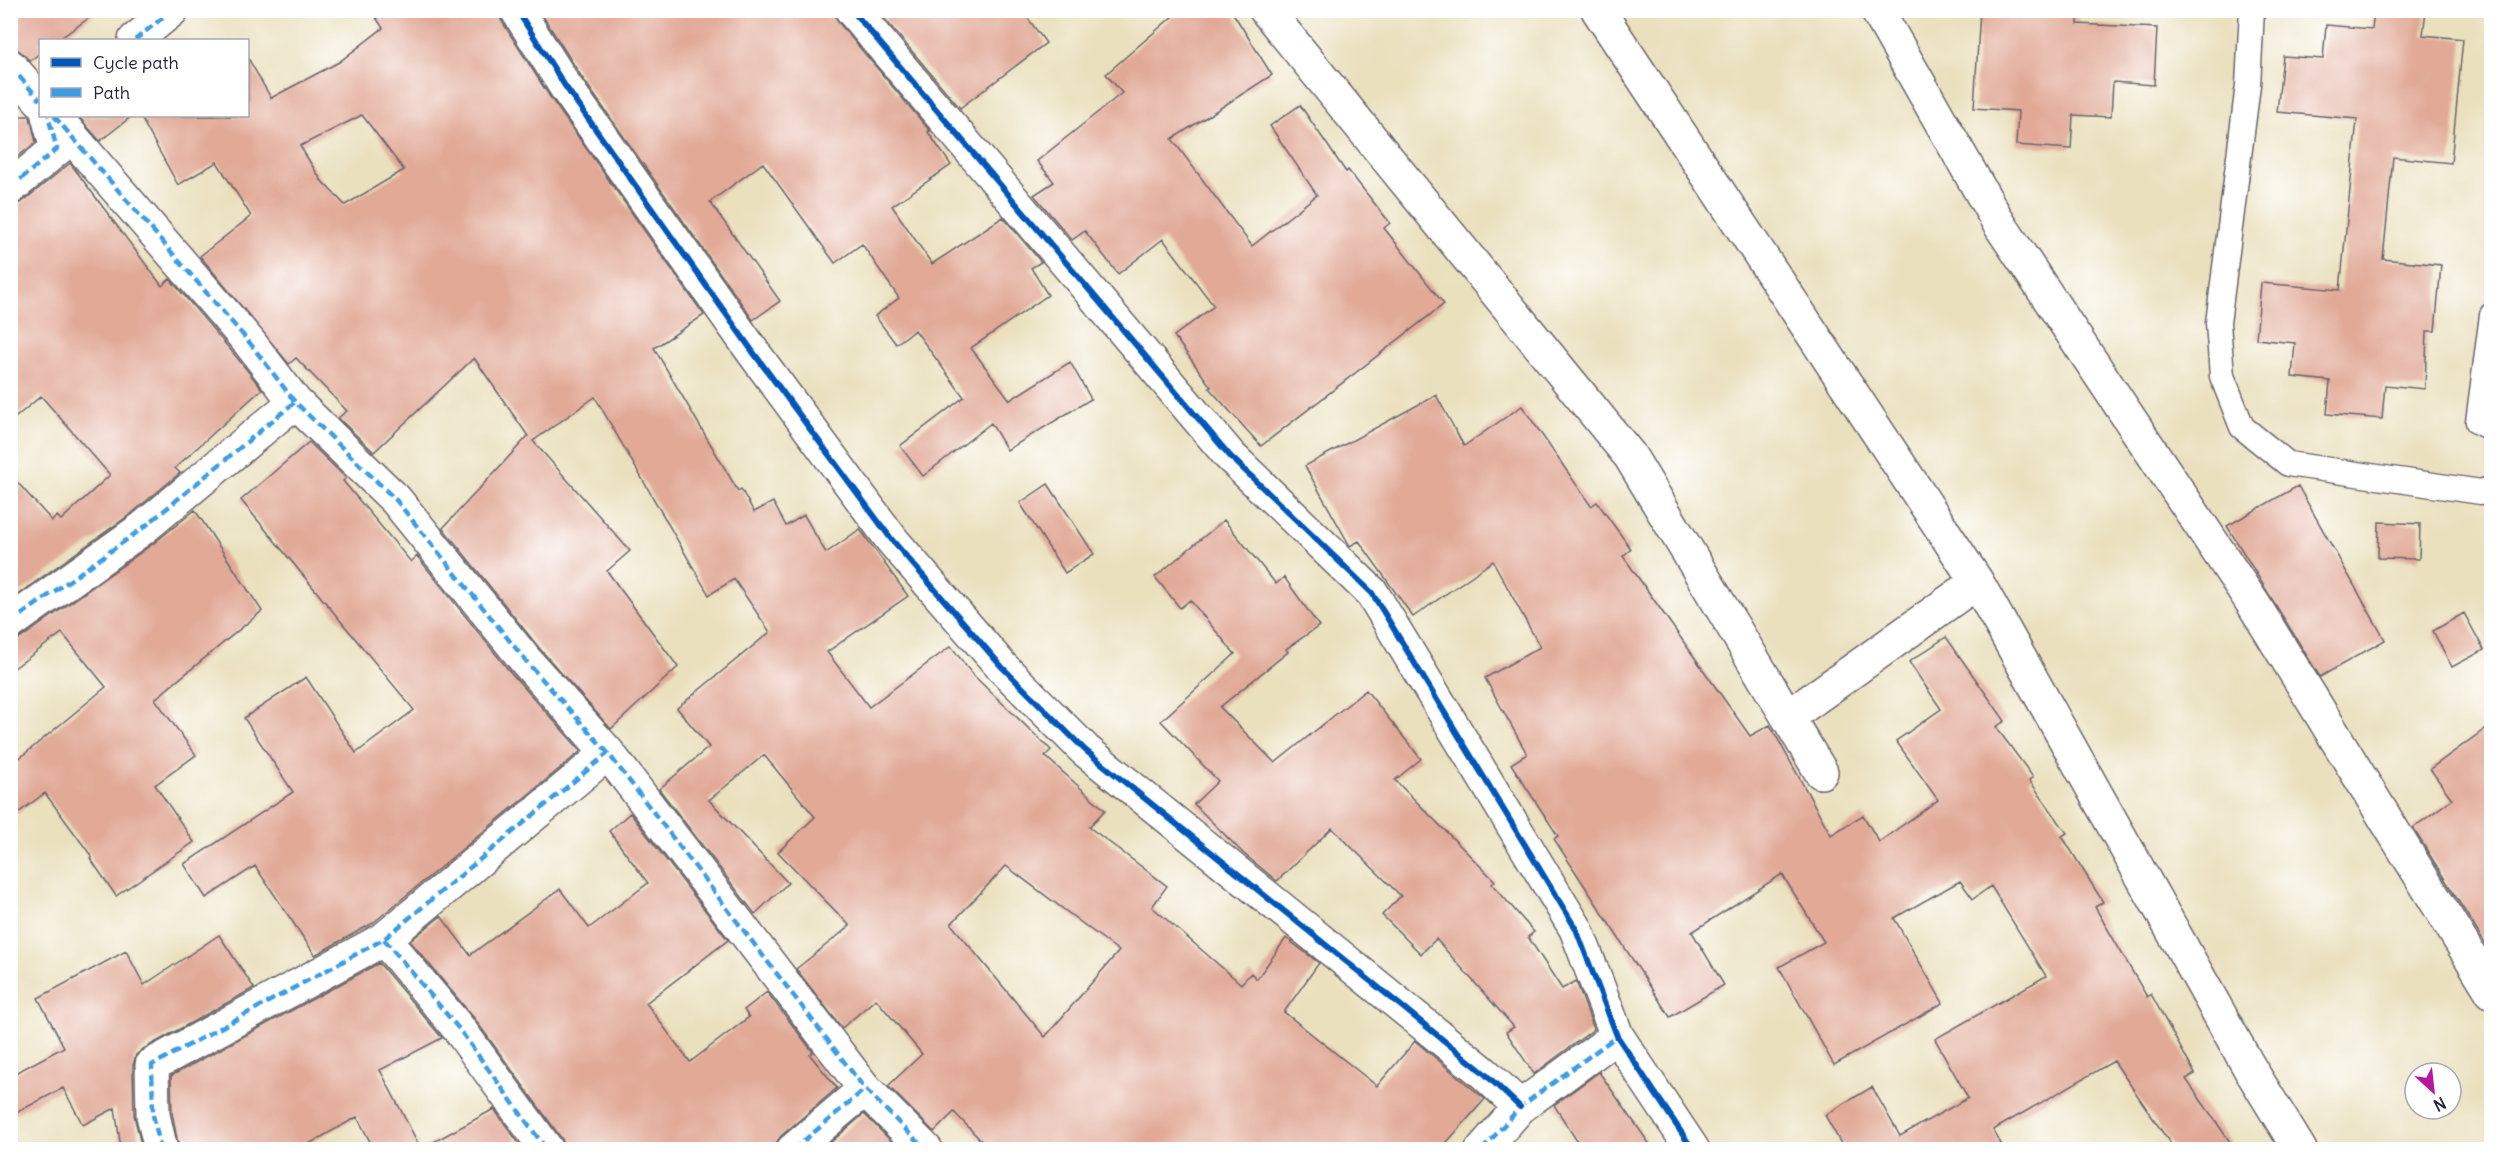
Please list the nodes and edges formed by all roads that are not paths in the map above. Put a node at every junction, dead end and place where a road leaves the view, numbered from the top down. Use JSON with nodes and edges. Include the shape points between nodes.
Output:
{"nodes":[{"id":1,"x":172,"y":10,"type":"edge"},
{"id":2,"x":517,"y":10,"type":"edge"},
{"id":3,"x":852,"y":10,"type":"edge"},
{"id":4,"x":1266,"y":10,"type":"edge"},
{"id":5,"x":1598,"y":10,"type":"edge"},
{"id":6,"x":1876,"y":10,"type":"edge"},
{"id":7,"x":2252,"y":10,"type":"edge"},
{"id":8,"x":136,"y":39,"type":"edge"},
{"id":9,"x":10,"y":66,"type":"edge"},
{"id":10,"x":39,"y":99,"type":"edge"},
{"id":11,"x":48,"y":117,"type":"edge"},
{"id":12,"x":55,"y":117,"type":"edge"},
{"id":13,"x":10,"y":188,"type":"edge"},
{"id":14,"x":2492,"y":315,"type":"edge"},
{"id":15,"x":295,"y":402,"type":"junction"},
{"id":16,"x":2492,"y":429,"type":"edge"},
{"id":17,"x":2492,"y":488,"type":"edge"},
{"id":18,"x":1977,"y":582,"type":"junction"},
{"id":19,"x":10,"y":623,"type":"edge"},
{"id":20,"x":1788,"y":717,"type":"junction"},
{"id":21,"x":608,"y":753,"type":"junction"},
{"id":22,"x":1821,"y":772,"type":"dead end"},
{"id":23,"x":384,"y":939,"type":"junction"},
{"id":24,"x":2492,"y":992,"type":"edge"},
{"id":25,"x":1617,"y":1036,"type":"junction"},
{"id":26,"x":865,"y":1089,"type":"junction"},
{"id":27,"x":1520,"y":1107,"type":"junction"},
{"id":28,"x":161,"y":1149,"type":"edge"},
{"id":29,"x":547,"y":1149,"type":"edge"},
{"id":30,"x":793,"y":1149,"type":"edge"},
{"id":31,"x":926,"y":1149,"type":"edge"},
{"id":32,"x":1482,"y":1149,"type":"edge"},
{"id":33,"x":1693,"y":1149,"type":"edge"},
{"id":34,"x":2300,"y":1149,"type":"edge"}],
"edges":[{"from":1,"to":8,"type":"street"},
{"from":2,"to":27,"type":"street","via":[[565,86],[753,352],[892,540],[1002,667],[1085,750]]},
{"from":3,"to":25,"type":"street","via":[[1230,456],[1372,593],[1576,929]]},
{"from":4,"to":20,"type":"street","via":[[1630,456]]},
{"from":5,"to":18,"type":"street"},
{"from":6,"to":24,"type":"street","via":[[2000,225],[2254,605]]},
{"from":7,"to":17,"type":"lane","via":[[2248,85],[2218,323],[2222,376],[2242,427],[2288,464],[2481,492]]},
{"from":9,"to":10,"type":"street"},
{"from":11,"to":13,"type":"street","via":[[57,149]]},
{"from":12,"to":15,"type":"street","via":[[249,342]]},
{"from":14,"to":16,"type":"lane","via":[[2478,422]]},
{"from":15,"to":19,"type":"street","via":[[142,528]]},
{"from":15,"to":21,"type":"street","via":[[396,500],[526,661]]},
{"from":18,"to":20,"type":"street"},
{"from":18,"to":34,"type":"street","via":[[2249,1067]]},
{"from":20,"to":22,"type":"street"},
{"from":21,"to":23,"type":"street"},
{"from":21,"to":26,"type":"street"},
{"from":23,"to":28,"type":"street","via":[[152,1065],[153,1115]]},
{"from":23,"to":29,"type":"street","via":[[459,1029]]},
{"from":25,"to":27,"type":"street"},
{"from":25,"to":33,"type":"street"},
{"from":26,"to":30,"type":"street"},
{"from":26,"to":31,"type":"street"},
{"from":27,"to":32,"type":"street"}]}
